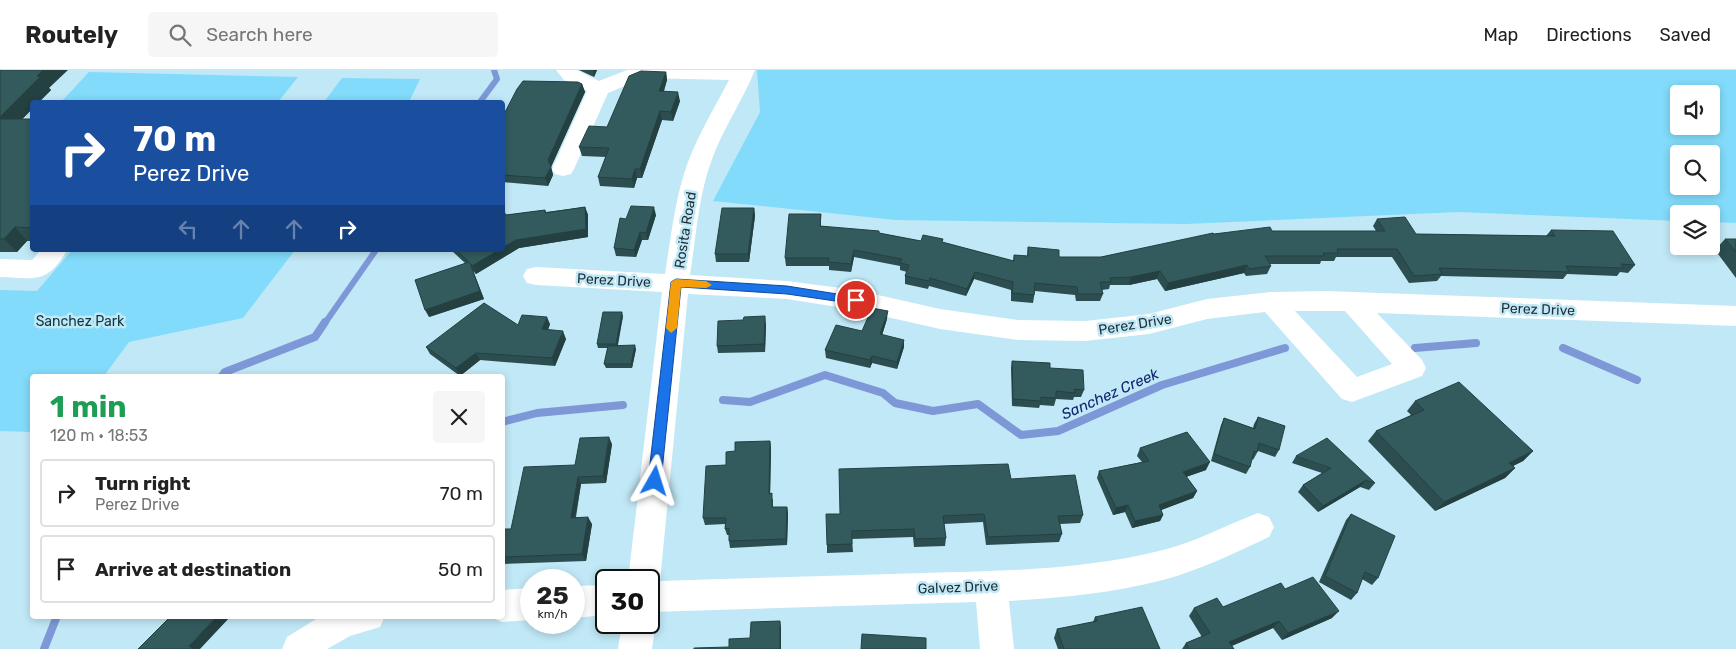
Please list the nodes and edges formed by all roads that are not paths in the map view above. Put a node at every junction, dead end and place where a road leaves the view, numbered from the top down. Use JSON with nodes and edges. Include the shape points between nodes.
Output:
{"nodes":[{"id":1,"x":566,"y":70,"type":"edge"},
{"id":2,"x":745,"y":72,"type":"edge"},
{"id":3,"x":599,"y":89,"type":"junction"},
{"id":4,"x":562,"y":170,"type":"dead end"},
{"id":5,"x":53,"y":252,"type":"edge"},
{"id":6,"x":0,"y":268,"type":"edge"},
{"id":7,"x":536,"y":276,"type":"dead end"},
{"id":8,"x":676,"y":282,"type":"junction"},
{"id":9,"x":1271,"y":302,"type":"junction"},
{"id":10,"x":1352,"y":302,"type":"junction"},
{"id":11,"x":1736,"y":316,"type":"edge"},
{"id":12,"x":1258,"y":527,"type":"dead end"},
{"id":13,"x":645,"y":569,"type":"edge"},
{"id":14,"x":991,"y":586,"type":"junction"},
{"id":15,"x":660,"y":597,"type":"edge"},
{"id":16,"x":520,"y":605,"type":"edge"},
{"id":17,"x":505,"y":606,"type":"edge"},
{"id":18,"x":356,"y":619,"type":"edge"},
{"id":19,"x":637,"y":634,"type":"edge"},
{"id":20,"x":299,"y":649,"type":"edge"},
{"id":21,"x":635,"y":649,"type":"edge"},
{"id":22,"x":997,"y":649,"type":"edge"}],
"edges":[{"from":1,"to":3,"type":"street","via":[[571,76]]},
{"from":2,"to":3,"type":"street","via":[[640,72]]},
{"from":2,"to":8,"type":"street","name":"Rosita Road","via":[[699,163],[690,196]]},
{"from":3,"to":4,"type":"street"},
{"from":5,"to":6,"type":"street","via":[[38,269]]},
{"from":7,"to":8,"type":"street","name":"Perez Drive"},
{"from":8,"to":9,"type":"street","name":"Perez Drive","via":[[787,290],[1018,330],[1085,331],[1149,324],[1206,309]]},
{"from":8,"to":13,"type":"street","name":"Rosita Road"},
{"from":9,"to":10,"type":"street","name":"Perez Drive"},
{"from":9,"to":10,"type":"street","via":[[1352,391],[1412,368]]},
{"from":10,"to":11,"type":"street","name":"Perez Drive"},
{"from":12,"to":14,"type":"street","name":"Galvez Drive","via":[[1164,565],[1110,576]]},
{"from":14,"to":15,"type":"street","name":"Galvez Drive"},
{"from":14,"to":22,"type":"street"},
{"from":16,"to":17,"type":"street"},
{"from":18,"to":20,"type":"street","via":[[316,636]]},
{"from":19,"to":21,"type":"street"}]}
